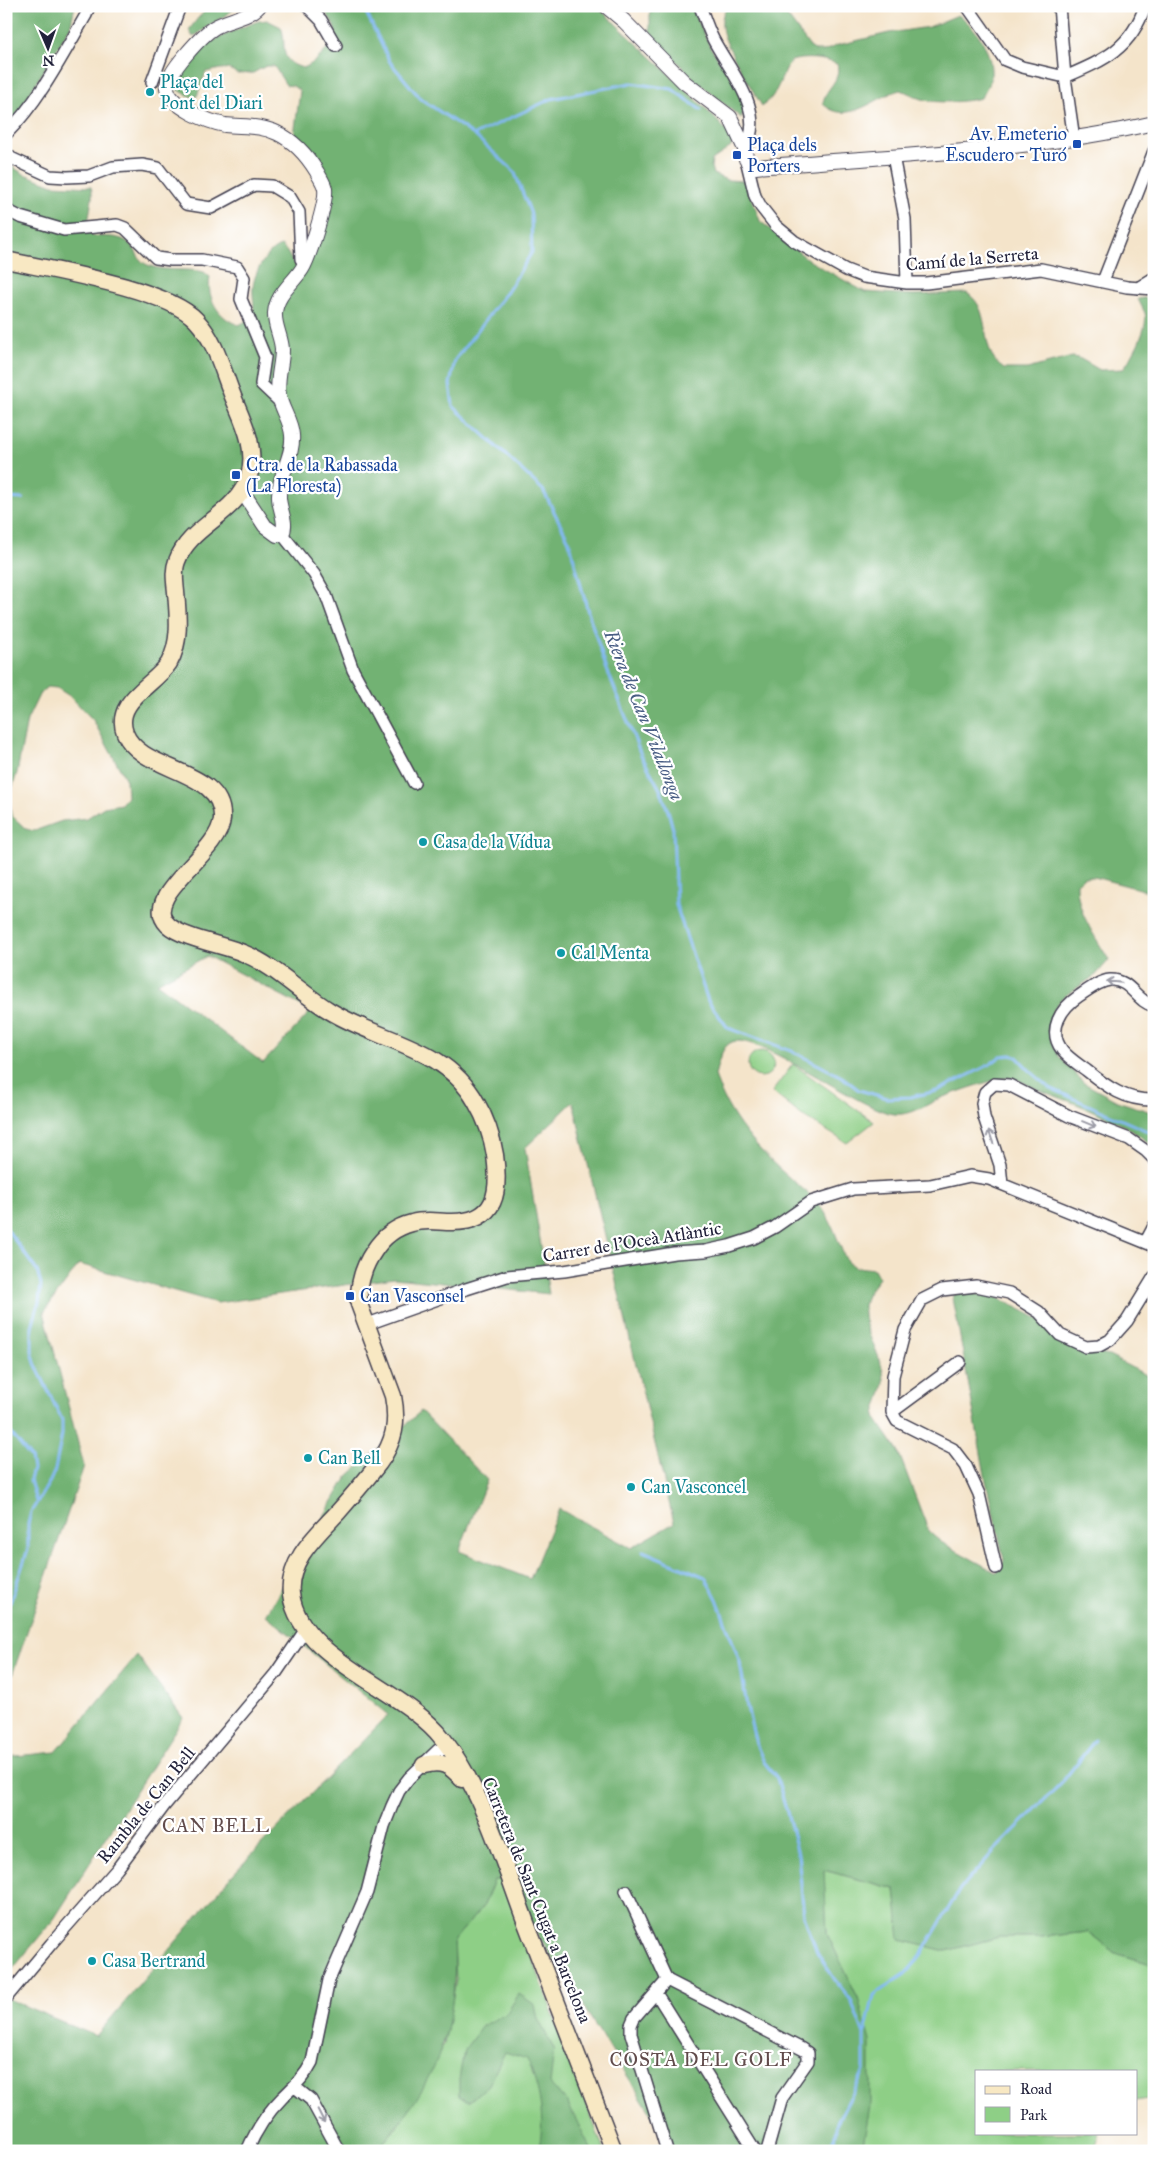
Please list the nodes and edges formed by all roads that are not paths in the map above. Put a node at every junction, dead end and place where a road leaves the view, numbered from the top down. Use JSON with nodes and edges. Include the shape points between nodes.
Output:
{"nodes":[{"id":1,"x":89,"y":6,"type":"edge"},
{"id":2,"x":180,"y":6,"type":"edge"},
{"id":3,"x":259,"y":6,"type":"edge"},
{"id":4,"x":307,"y":6,"type":"edge"},
{"id":5,"x":606,"y":6,"type":"edge"},
{"id":6,"x":700,"y":6,"type":"edge"},
{"id":7,"x":967,"y":6,"type":"edge"},
{"id":8,"x":1059,"y":6,"type":"edge"},
{"id":9,"x":1145,"y":6,"type":"edge"},
{"id":10,"x":336,"y":46,"type":"dead end"},
{"id":11,"x":1065,"y":77,"type":"junction"},
{"id":12,"x":152,"y":82,"type":"dead end"},
{"id":13,"x":1154,"y":123,"type":"edge"},
{"id":14,"x":6,"y":134,"type":"edge"},
{"id":15,"x":1074,"y":139,"type":"junction"},
{"id":16,"x":1154,"y":151,"type":"edge"},
{"id":17,"x":6,"y":152,"type":"edge"},
{"id":18,"x":745,"y":154,"type":"junction"},
{"id":19,"x":893,"y":156,"type":"junction"},
{"id":20,"x":6,"y":210,"type":"edge"},
{"id":21,"x":6,"y":260,"type":"edge"},
{"id":22,"x":304,"y":265,"type":"junction"},
{"id":23,"x":1154,"y":278,"type":"edge"},
{"id":24,"x":1103,"y":281,"type":"junction"},
{"id":25,"x":907,"y":283,"type":"junction"},
{"id":26,"x":1138,"y":288,"type":"junction"},
{"id":27,"x":1154,"y":289,"type":"edge"},
{"id":28,"x":280,"y":402,"type":"junction"},
{"id":29,"x":242,"y":492,"type":"junction"},
{"id":30,"x":282,"y":534,"type":"junction"},
{"id":31,"x":414,"y":783,"type":"dead end"},
{"id":32,"x":1154,"y":1006,"type":"edge"},
{"id":33,"x":1154,"y":1100,"type":"edge"},
{"id":34,"x":1154,"y":1159,"type":"edge"},
{"id":35,"x":1002,"y":1184,"type":"junction"},
{"id":36,"x":1154,"y":1226,"type":"edge"},
{"id":37,"x":1150,"y":1244,"type":"edge"},
{"id":38,"x":1154,"y":1277,"type":"edge"},
{"id":39,"x":365,"y":1325,"type":"junction"},
{"id":40,"x":960,"y":1362,"type":"dead end"},
{"id":41,"x":892,"y":1412,"type":"junction"},
{"id":42,"x":996,"y":1568,"type":"dead end"},
{"id":43,"x":306,"y":1629,"type":"junction"},
{"id":44,"x":443,"y":1745,"type":"junction"},
{"id":45,"x":424,"y":1765,"type":"junction"},
{"id":46,"x":475,"y":1793,"type":"junction"},
{"id":47,"x":626,"y":1891,"type":"dead end"},
{"id":48,"x":667,"y":1980,"type":"junction"},
{"id":49,"x":656,"y":1993,"type":"junction"},
{"id":50,"x":6,"y":1998,"type":"edge"},
{"id":51,"x":295,"y":2087,"type":"junction"},
{"id":52,"x":247,"y":2151,"type":"edge"},
{"id":53,"x":339,"y":2151,"type":"edge"},
{"id":54,"x":614,"y":2151,"type":"edge"},
{"id":55,"x":667,"y":2151,"type":"edge"},
{"id":56,"x":755,"y":2151,"type":"edge"},
{"id":57,"x":767,"y":2151,"type":"edge"}],
"edges":[{"from":1,"to":14,"type":"street","via":[[46,83],[21,119]]},
{"from":2,"to":12,"type":"street"},
{"from":3,"to":22,"type":"street","via":[[207,33],[171,73],[167,89],[176,103],[207,120],[278,133],[310,162],[325,193]]},
{"from":4,"to":10,"type":"street","via":[[321,20]]},
{"from":5,"to":18,"type":"street","via":[[684,82],[730,117]]},
{"from":6,"to":18,"type":"street","via":[[713,38],[740,81],[749,106],[752,132]]},
{"from":7,"to":11,"type":"street","via":[[1006,60]]},
{"from":8,"to":11,"type":"street"},
{"from":9,"to":11,"type":"street","via":[[1140,22],[1121,48]]},
{"from":11,"to":15,"type":"street"},
{"from":13,"to":15,"type":"street"},
{"from":15,"to":19,"type":"street"},
{"from":16,"to":24,"type":"street"},
{"from":17,"to":22,"type":"street","via":[[10,158],[50,176],[89,176],[113,167],[142,165],[158,168],[186,204],[211,208],[254,185],[272,186],[290,197],[299,212]]},
{"from":18,"to":19,"type":"street","via":[[750,165],[756,167]]},
{"from":18,"to":25,"type":"street","name":"Camí de la Serreta","via":[[755,196],[784,234],[856,274]]},
{"from":19,"to":25,"type":"street","via":[[905,219]]},
{"from":20,"to":28,"type":"street","via":[[64,230],[117,225],[125,228],[156,258],[202,260],[237,267],[244,278],[241,299],[265,357],[261,384]]},
{"from":21,"to":29,"type":"main road","name":"Carretera de Sant Cugat a Barcelona","via":[[102,281],[154,297],[190,314],[209,338],[249,436],[250,467]]},
{"from":22,"to":28,"type":"street","via":[[276,307],[275,320],[282,350],[278,385]]},
{"from":23,"to":26,"type":"street"},
{"from":24,"to":25,"type":"street","name":"Camí de la Serreta","via":[[1042,269]]},
{"from":24,"to":26,"type":"street","name":"Camí de la Serreta"},
{"from":26,"to":27,"type":"street","name":"Camí de la Serreta"},
{"from":28,"to":30,"type":"street","via":[[292,434],[279,492]]},
{"from":29,"to":30,"type":"street","via":[[268,530]]},
{"from":29,"to":39,"type":"main road","name":"Carretera de Sant Cugat a Barcelona","via":[[220,516],[191,539],[179,555],[174,570],[178,624],[175,649],[161,674],[131,700],[124,716],[126,736],[136,749],[193,778],[217,799],[221,811],[220,827],[214,840],[164,897],[162,914],[173,928],[255,958],[330,1011],[447,1066],[462,1080],[479,1107],[489,1130],[495,1158],[496,1192],[486,1213],[463,1221],[407,1224],[392,1232],[376,1248],[364,1268],[359,1289]]},
{"from":30,"to":31,"type":"street","via":[[314,574],[326,595],[353,670]]},
{"from":32,"to":33,"type":"street","one_way":true,"via":[[1145,1004],[1120,981],[1108,980],[1066,1007],[1060,1016],[1056,1035],[1068,1056],[1115,1092],[1134,1099]]},
{"from":35,"to":34,"type":"street","one_way":true,"via":[[1000,1165],[982,1103],[985,1092],[994,1084],[1010,1085],[1069,1116],[1129,1140]]},
{"from":35,"to":37,"type":"street","name":"Carrer de l'Oceà Atlàntic"},
{"from":35,"to":39,"type":"street","name":"Carrer de l'Oceà Atlàntic","via":[[970,1176],[930,1185],[853,1190],[812,1202],[775,1227],[730,1246],[564,1271],[507,1276]]},
{"from":36,"to":37,"type":"street"},
{"from":38,"to":41,"type":"street","via":[[1127,1321],[1110,1340],[1099,1346],[1086,1347],[1060,1335],[1039,1312],[1009,1294],[976,1286],[942,1290],[922,1300],[905,1330],[893,1376]]},
{"from":39,"to":43,"type":"main road","name":"Carretera de Sant Cugat a Barcelona","via":[[393,1396],[395,1431],[380,1463],[319,1532],[299,1560],[292,1579],[291,1595]]},
{"from":40,"to":41,"type":"street"},
{"from":41,"to":42,"type":"street","via":[[897,1421],[953,1449],[966,1466],[980,1494]]},
{"from":43,"to":44,"type":"main road","name":"Carretera de Sant Cugat a Barcelona","via":[[328,1652],[428,1722]]},
{"from":43,"to":50,"type":"street","name":"Rambla de Can Bell","via":[[276,1673],[164,1806],[118,1869]]},
{"from":44,"to":45,"type":"main road","via":[[442,1757]]},
{"from":44,"to":46,"type":"main road","name":"Carretera de Sant Cugat a Barcelona"},
{"from":45,"to":46,"type":"main road","via":[[443,1762],[451,1766]]},
{"from":45,"to":51,"type":"street","via":[[409,1778],[392,1806],[367,1892],[329,1980],[312,2062]]},
{"from":46,"to":54,"type":"main road","name":"Carretera de Sant Cugat a Barcelona"},
{"from":47,"to":48,"type":"street"},
{"from":48,"to":49,"type":"street"},
{"from":48,"to":57,"type":"street","via":[[808,2053],[808,2061],[782,2098]]},
{"from":49,"to":55,"type":"street","via":[[634,2018],[631,2034]]},
{"from":49,"to":56,"type":"street"},
{"from":51,"to":52,"type":"street","via":[[270,2111]]},
{"from":51,"to":53,"type":"street","one_way":true,"via":[[311,2100]]}]}
